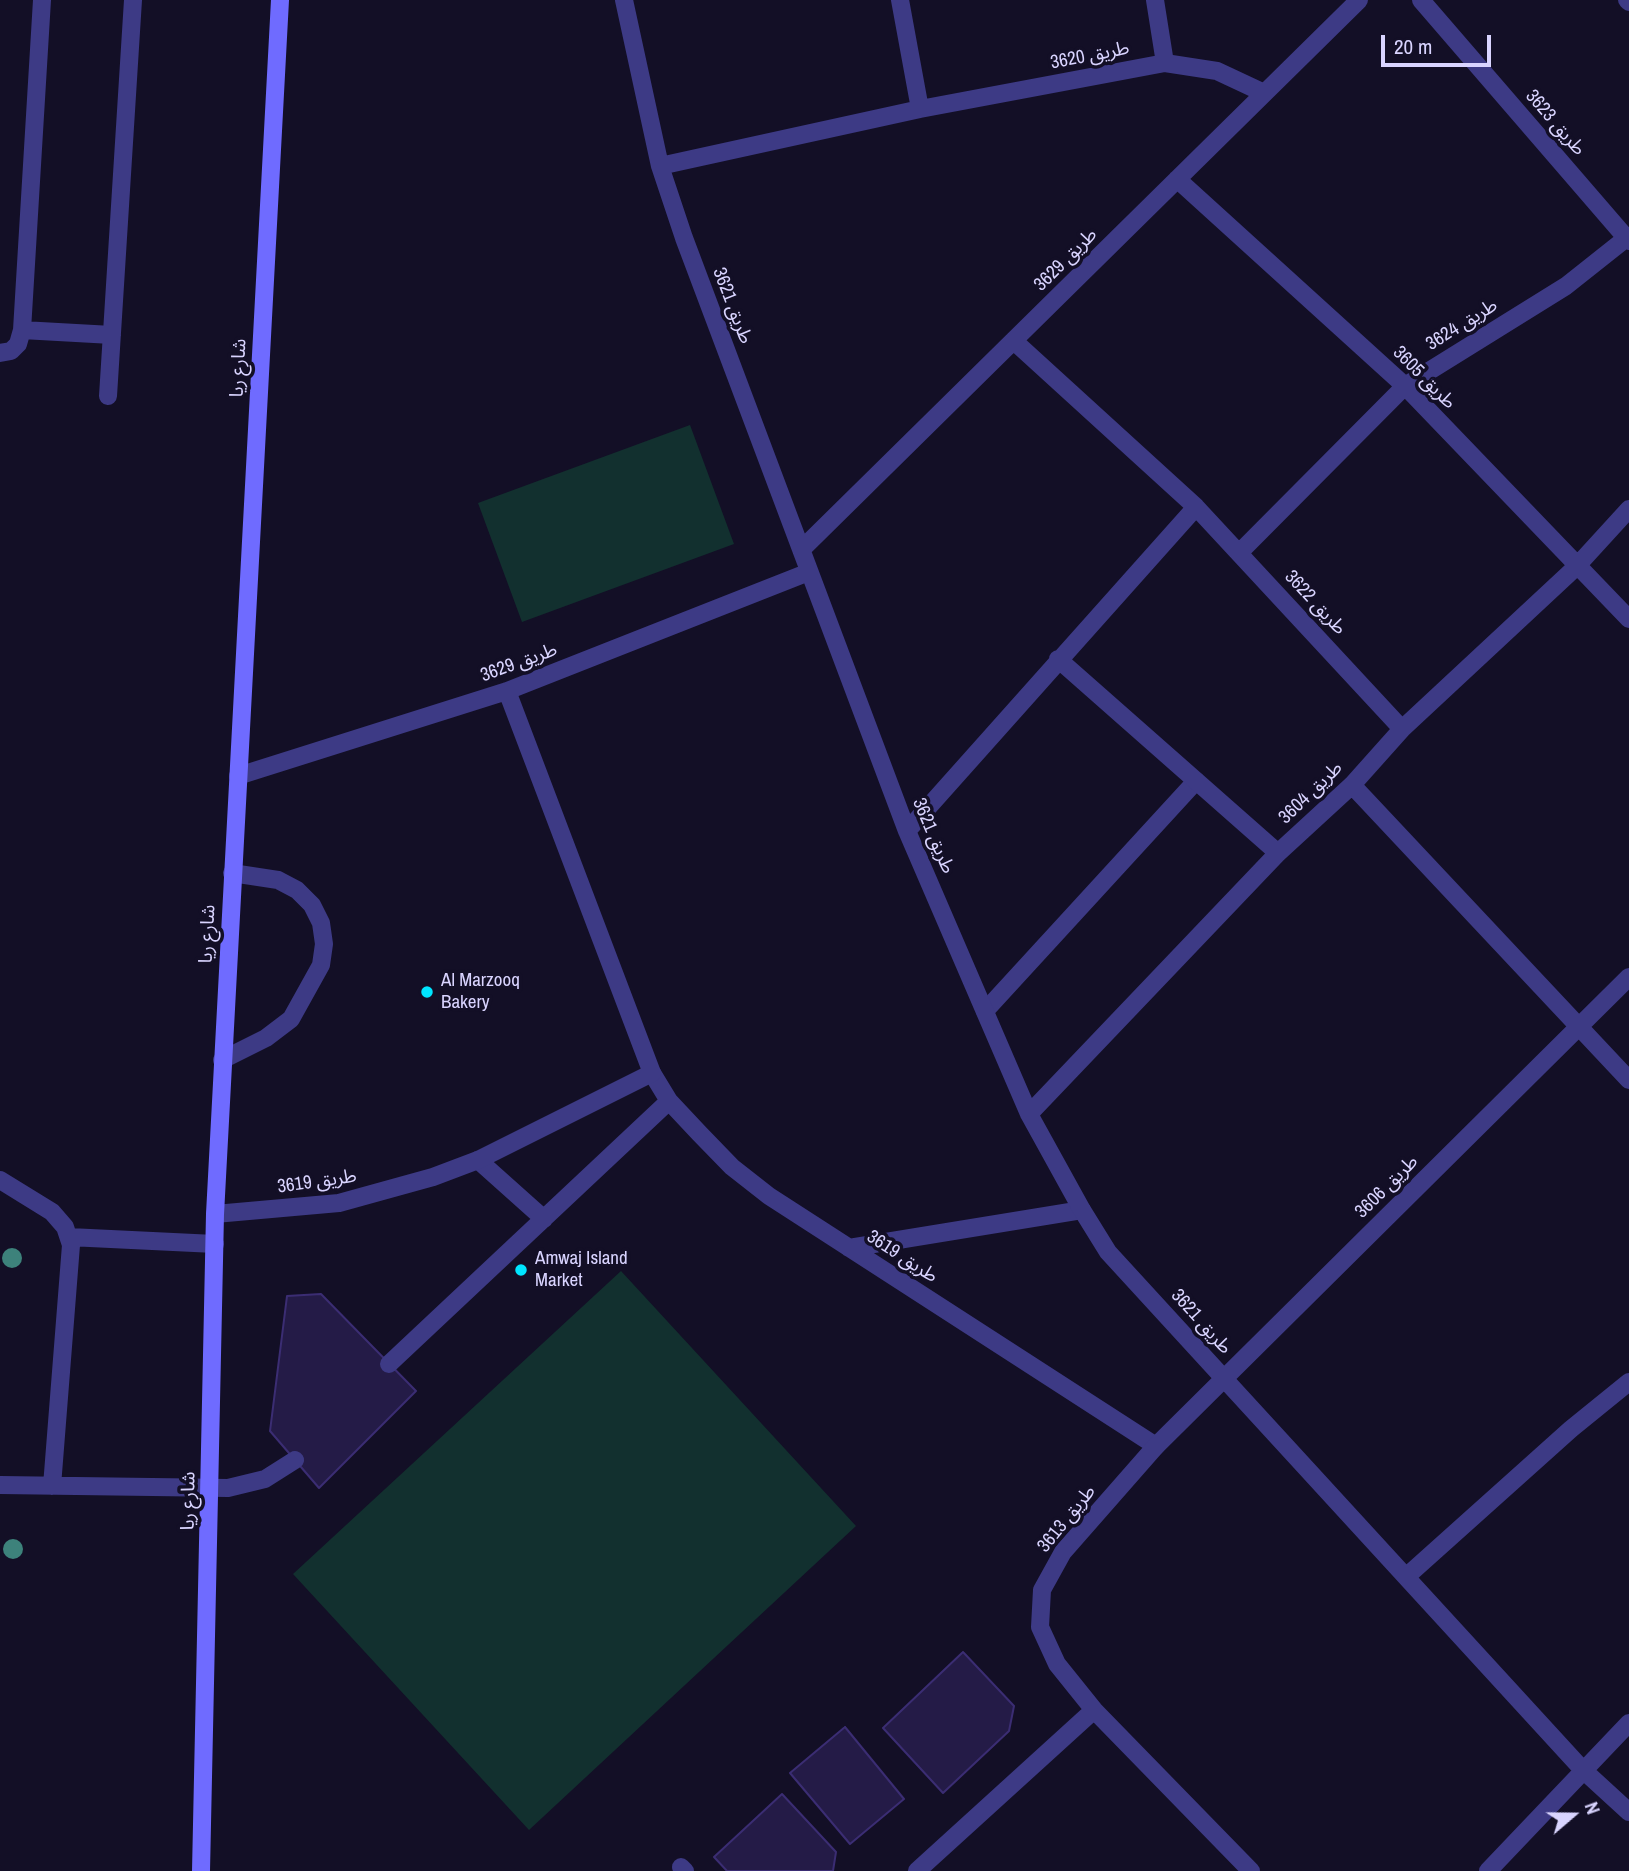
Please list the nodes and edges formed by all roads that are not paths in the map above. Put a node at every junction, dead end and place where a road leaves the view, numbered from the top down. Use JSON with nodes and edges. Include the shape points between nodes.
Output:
{"nodes":[{"id":1,"x":42,"y":0,"type":"edge"},
{"id":2,"x":133,"y":0,"type":"edge"},
{"id":3,"x":280,"y":0,"type":"edge"},
{"id":4,"x":624,"y":0,"type":"edge"},
{"id":5,"x":900,"y":0,"type":"edge"},
{"id":6,"x":1154,"y":0,"type":"edge"},
{"id":7,"x":1359,"y":0,"type":"edge"},
{"id":8,"x":1421,"y":0,"type":"edge"},
{"id":9,"x":1165,"y":63,"type":"junction"},
{"id":10,"x":1264,"y":93,"type":"junction"},
{"id":11,"x":920,"y":109,"type":"junction"},
{"id":12,"x":660,"y":166,"type":"junction"},
{"id":13,"x":1177,"y":179,"type":"junction"},
{"id":14,"x":1628,"y":238,"type":"edge"},
{"id":15,"x":22,"y":330,"type":"junction"},
{"id":16,"x":111,"y":335,"type":"junction"},
{"id":17,"x":1015,"y":342,"type":"junction"},
{"id":18,"x":0,"y":353,"type":"edge"},
{"id":19,"x":1405,"y":386,"type":"junction"},
{"id":20,"x":108,"y":396,"type":"dead end"},
{"id":21,"x":1196,"y":507,"type":"junction"},
{"id":22,"x":1629,"y":509,"type":"edge"},
{"id":23,"x":803,"y":548,"type":"junction"},
{"id":24,"x":1239,"y":552,"type":"junction"},
{"id":25,"x":1576,"y":567,"type":"junction"},
{"id":26,"x":809,"y":572,"type":"junction"},
{"id":27,"x":1629,"y":619,"type":"edge"},
{"id":28,"x":1058,"y":659,"type":"junction"},
{"id":29,"x":507,"y":691,"type":"junction"},
{"id":30,"x":1402,"y":729,"type":"junction"},
{"id":31,"x":238,"y":776,"type":"junction"},
{"id":32,"x":1196,"y":781,"type":"junction"},
{"id":33,"x":1352,"y":785,"type":"junction"},
{"id":34,"x":907,"y":831,"type":"junction"},
{"id":35,"x":1278,"y":853,"type":"junction"},
{"id":36,"x":232,"y":873,"type":"junction"},
{"id":37,"x":1629,"y":977,"type":"edge"},
{"id":38,"x":985,"y":1011,"type":"junction"},
{"id":39,"x":1579,"y":1027,"type":"junction"},
{"id":40,"x":222,"y":1060,"type":"junction"},
{"id":41,"x":652,"y":1073,"type":"junction"},
{"id":42,"x":1629,"y":1080,"type":"edge"},
{"id":43,"x":669,"y":1101,"type":"junction"},
{"id":44,"x":1029,"y":1114,"type":"junction"},
{"id":45,"x":478,"y":1160,"type":"junction"},
{"id":46,"x":0,"y":1180,"type":"edge"},
{"id":47,"x":1082,"y":1210,"type":"junction"},
{"id":48,"x":215,"y":1214,"type":"junction"},
{"id":49,"x":544,"y":1219,"type":"junction"},
{"id":50,"x":69,"y":1237,"type":"junction"},
{"id":51,"x":215,"y":1244,"type":"junction"},
{"id":52,"x":849,"y":1248,"type":"junction"},
{"id":53,"x":389,"y":1364,"type":"dead end"},
{"id":54,"x":1223,"y":1378,"type":"junction"},
{"id":55,"x":1629,"y":1382,"type":"edge"},
{"id":56,"x":1156,"y":1446,"type":"junction"},
{"id":57,"x":295,"y":1460,"type":"dead end"},
{"id":58,"x":0,"y":1485,"type":"edge"},
{"id":59,"x":52,"y":1486,"type":"junction"},
{"id":60,"x":210,"y":1487,"type":"junction"},
{"id":61,"x":1408,"y":1576,"type":"junction"},
{"id":62,"x":1094,"y":1710,"type":"junction"},
{"id":63,"x":1629,"y":1723,"type":"edge"},
{"id":64,"x":1582,"y":1769,"type":"junction"},
{"id":65,"x":1629,"y":1812,"type":"edge"},
{"id":66,"x":201,"y":1871,"type":"edge"},
{"id":67,"x":917,"y":1871,"type":"edge"},
{"id":68,"x":1251,"y":1871,"type":"edge"},
{"id":69,"x":1488,"y":1871,"type":"edge"}],
"edges":[{"from":1,"to":15,"type":"street"},
{"from":2,"to":16,"type":"street"},
{"from":3,"to":31,"type":"main road","name":"شارع ريا"},
{"from":4,"to":12,"type":"street","name":"طريق 3621"},
{"from":5,"to":11,"type":"street"},
{"from":6,"to":9,"type":"street"},
{"from":7,"to":10,"type":"street","name":"طريق 3629"},
{"from":8,"to":14,"type":"street","name":"طريق 3623"},
{"from":9,"to":10,"type":"street","name":"طريق 3620","via":[[1217,71]]},
{"from":9,"to":11,"type":"street","name":"طريق 3620"},
{"from":10,"to":13,"type":"street","name":"طريق 3629"},
{"from":11,"to":12,"type":"street","name":"طريق 3620"},
{"from":12,"to":23,"type":"street","name":"طريق 3621"},
{"from":13,"to":17,"type":"street","name":"طريق 3629"},
{"from":13,"to":19,"type":"street","name":"طريق 3605"},
{"from":14,"to":19,"type":"street","name":"طريق 3624","via":[[1566,286]]},
{"from":15,"to":16,"type":"street"},
{"from":15,"to":18,"type":"street","via":[[18,344]]},
{"from":16,"to":20,"type":"street"},
{"from":17,"to":21,"type":"street","name":"طريق 3622"},
{"from":17,"to":23,"type":"street","name":"طريق 3629"},
{"from":19,"to":24,"type":"street","name":"طريق 3624"},
{"from":19,"to":25,"type":"street","name":"طريق 3605"},
{"from":21,"to":24,"type":"street","name":"طريق 3622"},
{"from":21,"to":28,"type":"street"},
{"from":22,"to":25,"type":"street","name":"طريق 3604"},
{"from":23,"to":26,"type":"street","name":"طريق 3621"},
{"from":24,"to":30,"type":"street","name":"طريق 3622"},
{"from":25,"to":27,"type":"street","name":"طريق 3605"},
{"from":25,"to":30,"type":"street","name":"طريق 3604"},
{"from":26,"to":29,"type":"street","name":"طريق 3629"},
{"from":26,"to":34,"type":"street","name":"طريق 3621"},
{"from":28,"to":32,"type":"street"},
{"from":28,"to":34,"type":"street"},
{"from":29,"to":31,"type":"street","name":"طريق 3629"},
{"from":29,"to":41,"type":"street","name":"طريق 3619"},
{"from":30,"to":33,"type":"street","name":"طريق 3604"},
{"from":31,"to":36,"type":"main road","name":"شارع ريا"},
{"from":32,"to":35,"type":"street"},
{"from":32,"to":38,"type":"street"},
{"from":33,"to":35,"type":"street","name":"طريق 3604"},
{"from":33,"to":39,"type":"street"},
{"from":34,"to":38,"type":"street","name":"طريق 3621"},
{"from":35,"to":44,"type":"street","name":"طريق 3604"},
{"from":36,"to":40,"type":"main road","name":"شارع ريا"},
{"from":36,"to":40,"type":"street","via":[[278,880],[297,890],[316,914],[324,944],[321,965],[291,1019],[266,1038]]},
{"from":37,"to":39,"type":"street","name":"طريق 3606"},
{"from":38,"to":44,"type":"street","name":"طريق 3621"},
{"from":39,"to":42,"type":"street"},
{"from":39,"to":54,"type":"street","name":"طريق 3606"},
{"from":40,"to":48,"type":"main road","name":"شارع ريا"},
{"from":41,"to":43,"type":"street","name":"طريق 3619"},
{"from":41,"to":45,"type":"street","name":"طريق 3619"},
{"from":43,"to":49,"type":"street"},
{"from":43,"to":52,"type":"street","name":"طريق 3619","via":[[732,1167]]},
{"from":44,"to":47,"type":"street","name":"طريق 3621"},
{"from":45,"to":48,"type":"street","name":"طريق 3619","via":[[339,1203]]},
{"from":45,"to":49,"type":"street"},
{"from":46,"to":50,"type":"street","via":[[52,1212]]},
{"from":47,"to":52,"type":"street"},
{"from":47,"to":54,"type":"street","name":"طريق 3621","via":[[1108,1252]]},
{"from":48,"to":51,"type":"main road","name":"شارع ريا"},
{"from":49,"to":53,"type":"street"},
{"from":50,"to":51,"type":"street"},
{"from":50,"to":59,"type":"street"},
{"from":51,"to":60,"type":"main road","name":"شارع ريا"},
{"from":52,"to":56,"type":"street","name":"طريق 3619"},
{"from":54,"to":56,"type":"street","name":"طريق 3613"},
{"from":54,"to":61,"type":"street","name":"طريق 3621"},
{"from":55,"to":61,"type":"street"},
{"from":56,"to":62,"type":"street","name":"طريق 3613","via":[[1063,1552],[1042,1590],[1041,1627],[1057,1664]]},
{"from":57,"to":60,"type":"street","via":[[247,1485]]},
{"from":58,"to":59,"type":"street"},
{"from":59,"to":60,"type":"street"},
{"from":60,"to":66,"type":"main road","name":"شارع ريا"},
{"from":61,"to":64,"type":"street","name":"طريق 3621"},
{"from":62,"to":67,"type":"street"},
{"from":62,"to":68,"type":"street","name":"طريق 3613"},
{"from":63,"to":64,"type":"street"},
{"from":64,"to":65,"type":"street","name":"طريق 3621"},
{"from":64,"to":69,"type":"street"}]}
